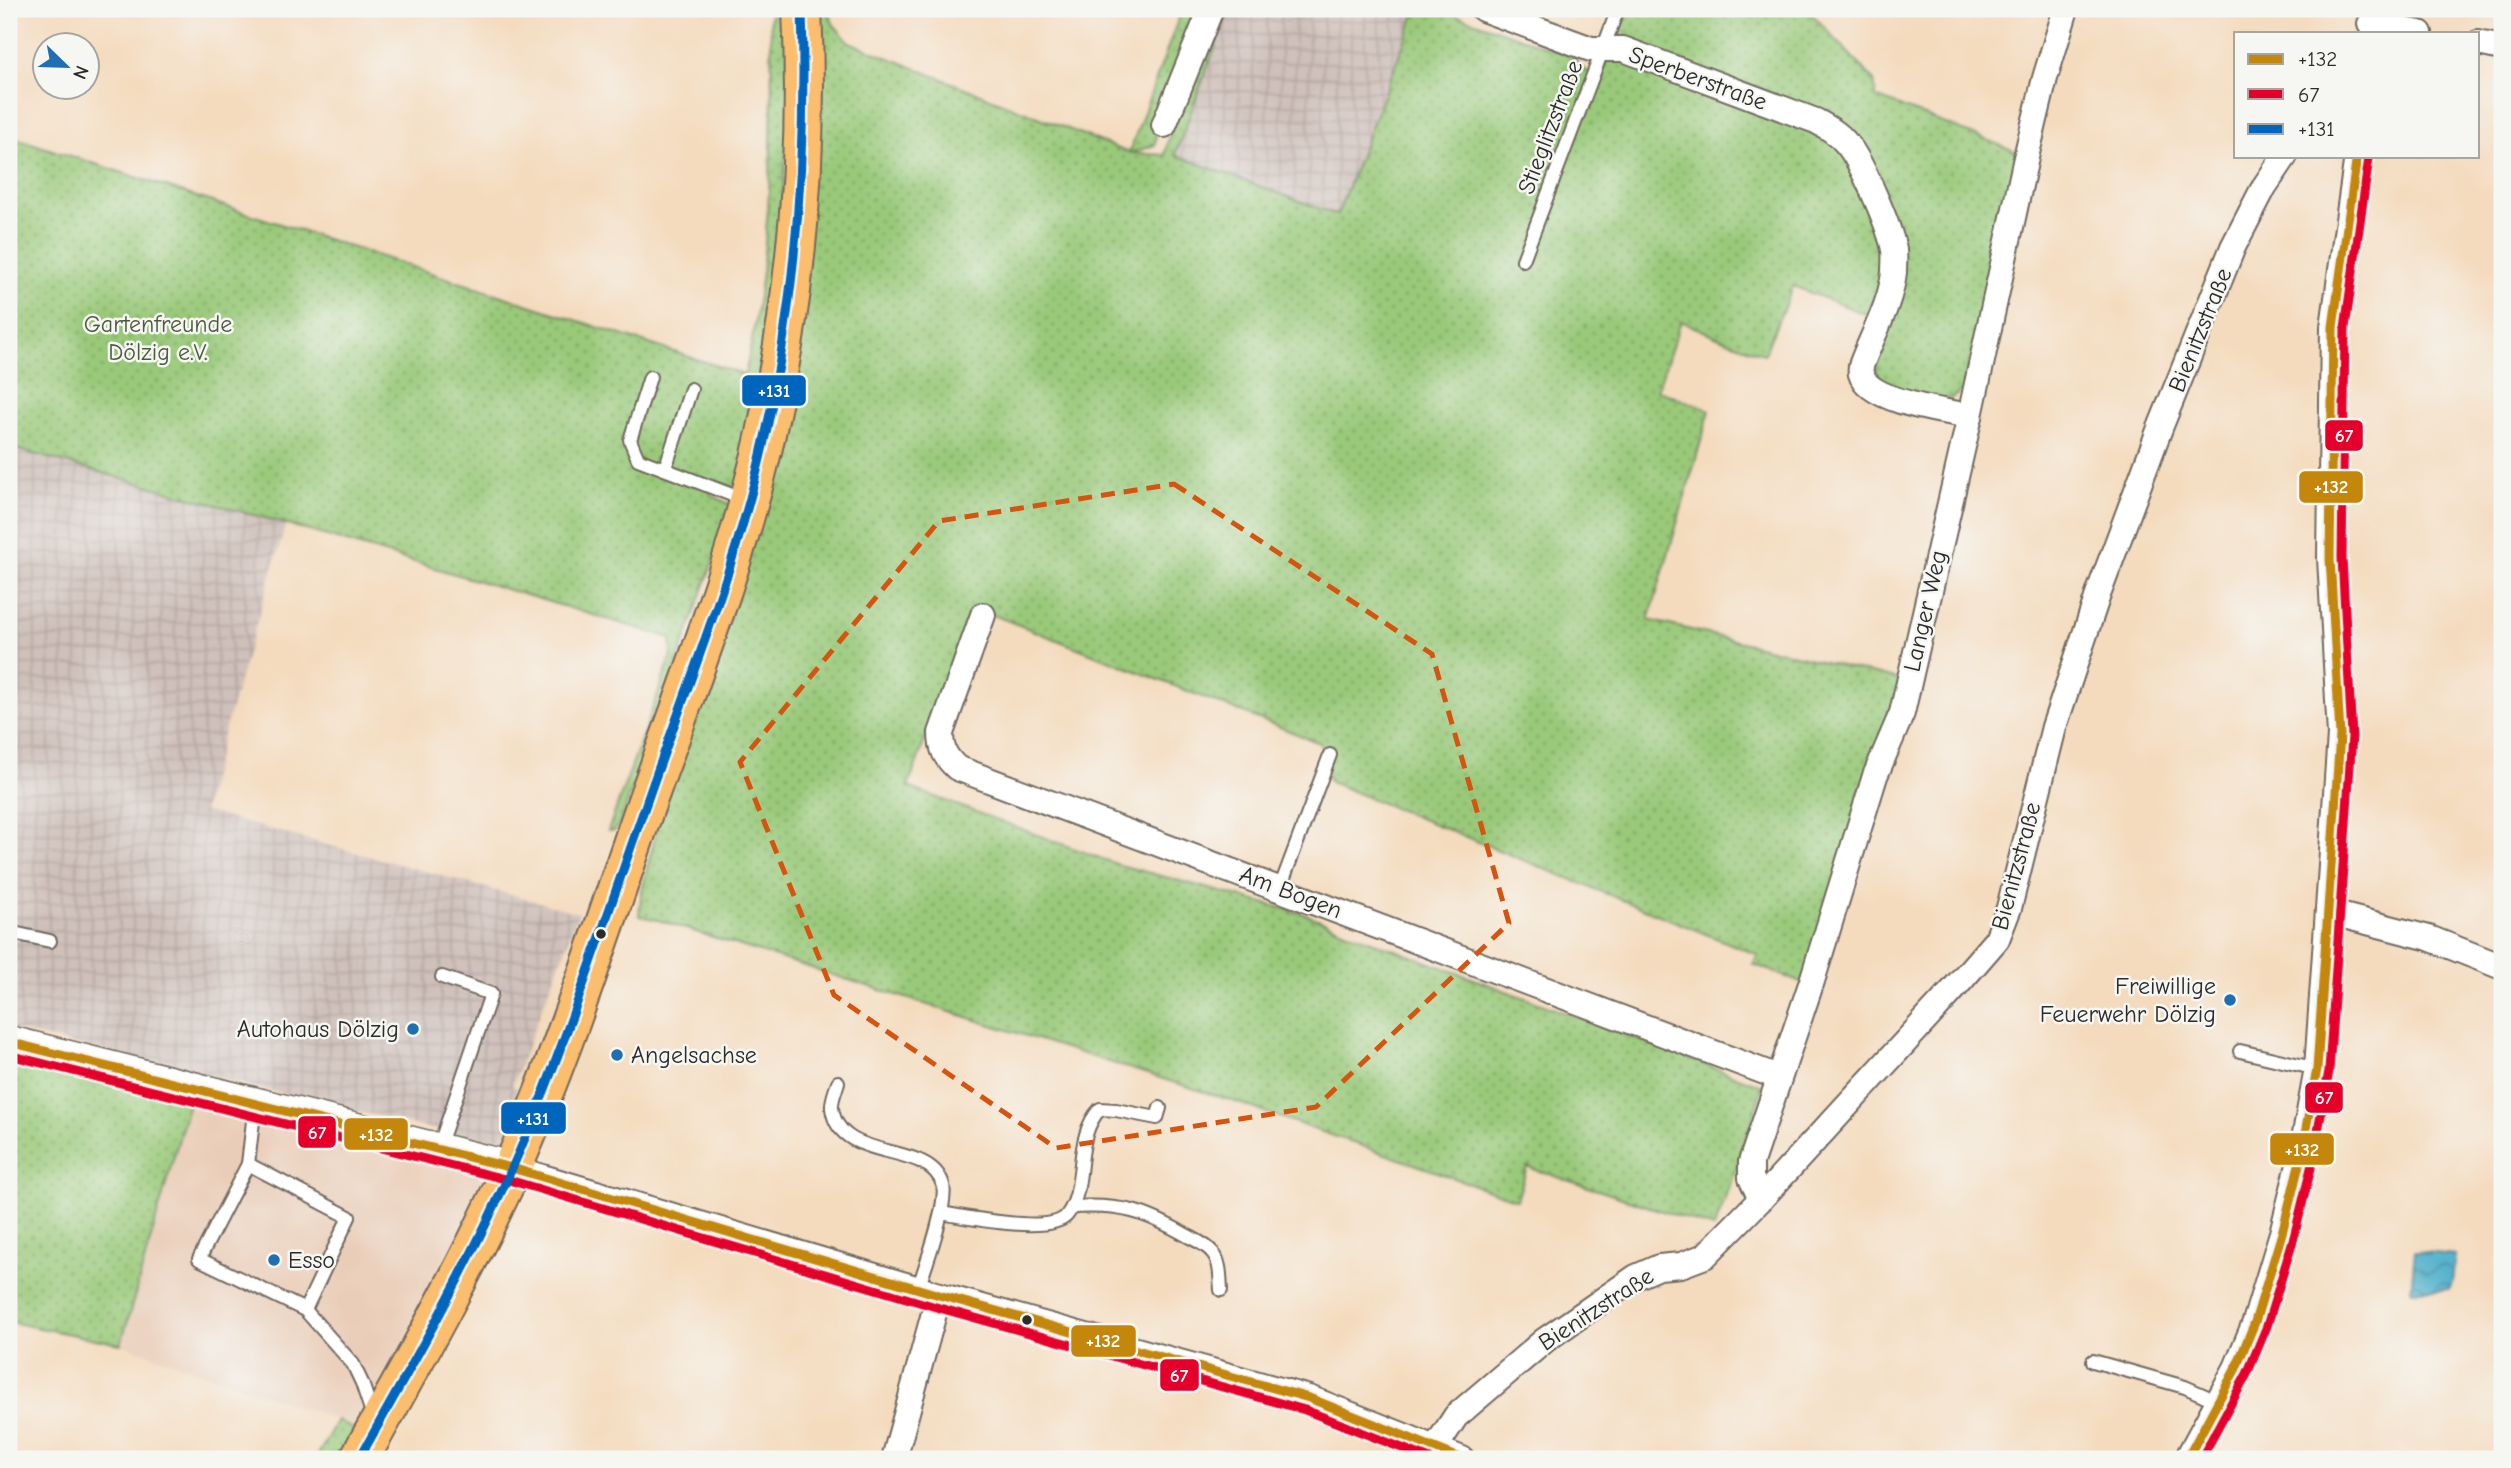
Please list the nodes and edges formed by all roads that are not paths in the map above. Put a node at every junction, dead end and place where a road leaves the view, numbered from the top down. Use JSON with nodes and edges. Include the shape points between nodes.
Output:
{"nodes":[{"id":1,"x":802,"y":9,"type":"edge"},
{"id":2,"x":1211,"y":9,"type":"edge"},
{"id":3,"x":1483,"y":9,"type":"edge"},
{"id":4,"x":1618,"y":9,"type":"edge"},
{"id":5,"x":2066,"y":9,"type":"edge"},
{"id":6,"x":2371,"y":22,"type":"edge"},
{"id":7,"x":2416,"y":32,"type":"edge"},
{"id":8,"x":2480,"y":43,"type":"edge"},
{"id":9,"x":1602,"y":48,"type":"junction"},
{"id":10,"x":2502,"y":48,"type":"edge"},
{"id":11,"x":1164,"y":125,"type":"dead end"},
{"id":12,"x":2284,"y":158,"type":"edge"},
{"id":13,"x":2357,"y":158,"type":"edge"},
{"id":14,"x":1523,"y":260,"type":"dead end"},
{"id":15,"x":650,"y":377,"type":"dead end"},
{"id":16,"x":691,"y":389,"type":"dead end"},
{"id":17,"x":1970,"y":416,"type":"junction"},
{"id":18,"x":665,"y":469,"type":"junction"},
{"id":19,"x":748,"y":502,"type":"junction"},
{"id":20,"x":984,"y":615,"type":"dead end"},
{"id":21,"x":1330,"y":755,"type":"dead end"},
{"id":22,"x":1280,"y":888,"type":"junction"},
{"id":23,"x":2328,"y":912,"type":"junction"},
{"id":24,"x":9,"y":932,"type":"edge"},
{"id":25,"x":50,"y":940,"type":"dead end"},
{"id":26,"x":2502,"y":967,"type":"edge"},
{"id":27,"x":442,"y":977,"type":"dead end"},
{"id":28,"x":9,"y":1042,"type":"edge"},
{"id":29,"x":2240,"y":1051,"type":"dead end"},
{"id":30,"x":2317,"y":1069,"type":"junction"},
{"id":31,"x":1778,"y":1077,"type":"junction"},
{"id":32,"x":838,"y":1082,"type":"dead end"},
{"id":33,"x":255,"y":1104,"type":"junction"},
{"id":34,"x":1160,"y":1108,"type":"dead end"},
{"id":35,"x":438,"y":1150,"type":"junction"},
{"id":36,"x":247,"y":1164,"type":"junction"},
{"id":37,"x":512,"y":1168,"type":"junction"},
{"id":38,"x":1761,"y":1199,"type":"junction"},
{"id":39,"x":1072,"y":1207,"type":"junction"},
{"id":40,"x":940,"y":1213,"type":"junction"},
{"id":41,"x":1221,"y":1290,"type":"dead end"},
{"id":42,"x":929,"y":1292,"type":"junction"},
{"id":43,"x":304,"y":1310,"type":"junction"},
{"id":44,"x":2093,"y":1361,"type":"dead end"},
{"id":45,"x":2219,"y":1402,"type":"junction"},
{"id":46,"x":383,"y":1416,"type":"junction"},
{"id":47,"x":1435,"y":1448,"type":"junction"},
{"id":48,"x":359,"y":1459,"type":"edge"},
{"id":49,"x":894,"y":1459,"type":"edge"},
{"id":50,"x":1462,"y":1459,"type":"edge"},
{"id":51,"x":2187,"y":1459,"type":"edge"}],
"edges":[{"from":1,"to":19,"type":"main road","via":[[805,70],[800,220],[786,327]]},
{"from":2,"to":11,"type":"street"},
{"from":3,"to":9,"type":"street","name":"Sperberstraße","via":[[1591,49]]},
{"from":4,"to":9,"type":"lane","name":"Stieglitzstraße"},
{"from":5,"to":17,"type":"street","name":"Langer Weg","via":[[2033,128]]},
{"from":6,"to":7,"type":"street"},
{"from":8,"to":10,"type":"street"},
{"from":9,"to":14,"type":"lane","name":"Stieglitzstraße"},
{"from":9,"to":17,"type":"street","name":"Sperberstraße","via":[[1623,49],[1816,121],[1846,142],[1895,253],[1888,299],[1861,374],[1879,394]]},
{"from":12,"to":38,"type":"street","name":"Bienitzstraße","via":[[2233,247],[2099,592],[2054,727],[2009,908],[1997,939]]},
{"from":13,"to":23,"type":"street","via":[[2333,327],[2330,558],[2340,735]]},
{"from":15,"to":18,"type":"lane","via":[[630,440],[638,459]]},
{"from":16,"to":18,"type":"lane"},
{"from":17,"to":31,"type":"street","name":"Langer Weg","via":[[1902,713],[1875,776]]},
{"from":18,"to":19,"type":"lane"},
{"from":19,"to":37,"type":"main road","via":[[584,980]]},
{"from":20,"to":22,"type":"street","name":"Am Bogen","via":[[942,733],[946,758],[957,768]]},
{"from":21,"to":22,"type":"lane"},
{"from":22,"to":31,"type":"street","name":"Am Bogen"},
{"from":23,"to":26,"type":"street","via":[[2429,938]]},
{"from":23,"to":30,"type":"street"},
{"from":24,"to":25,"type":"lane"},
{"from":27,"to":35,"type":"lane","via":[[491,994]]},
{"from":28,"to":33,"type":"street"},
{"from":29,"to":30,"type":"lane"},
{"from":30,"to":45,"type":"street","via":[[2300,1161],[2272,1269],[2255,1322]]},
{"from":31,"to":38,"type":"street","name":"Langer Weg","via":[[1751,1163],[1751,1178]]},
{"from":32,"to":40,"type":"lane","via":[[831,1106],[837,1125],[852,1140],[928,1165],[944,1187]]},
{"from":33,"to":35,"type":"street"},
{"from":33,"to":36,"type":"lane"},
{"from":34,"to":39,"type":"lane","via":[[1157,1118],[1100,1109],[1091,1118]]},
{"from":35,"to":37,"type":"street"},
{"from":36,"to":43,"type":"lane","via":[[349,1217]]},
{"from":36,"to":43,"type":"lane","via":[[199,1259]]},
{"from":37,"to":42,"type":"street"},
{"from":37,"to":46,"type":"main road"},
{"from":38,"to":47,"type":"street","name":"Bienitzstraße","via":[[1705,1256],[1636,1277],[1545,1340],[1456,1416]]},
{"from":39,"to":40,"type":"lane","via":[[1066,1218],[1054,1222],[1009,1224]]},
{"from":39,"to":41,"type":"lane","via":[[1102,1205],[1161,1220],[1214,1254]]},
{"from":40,"to":42,"type":"lane"},
{"from":42,"to":47,"type":"street","via":[[1309,1398]]},
{"from":42,"to":49,"type":"street"},
{"from":43,"to":46,"type":"lane","via":[[353,1364],[370,1407]]},
{"from":44,"to":45,"type":"lane","via":[[2185,1387]]},
{"from":45,"to":51,"type":"street"},
{"from":46,"to":48,"type":"main road"},
{"from":47,"to":50,"type":"street"}]}
